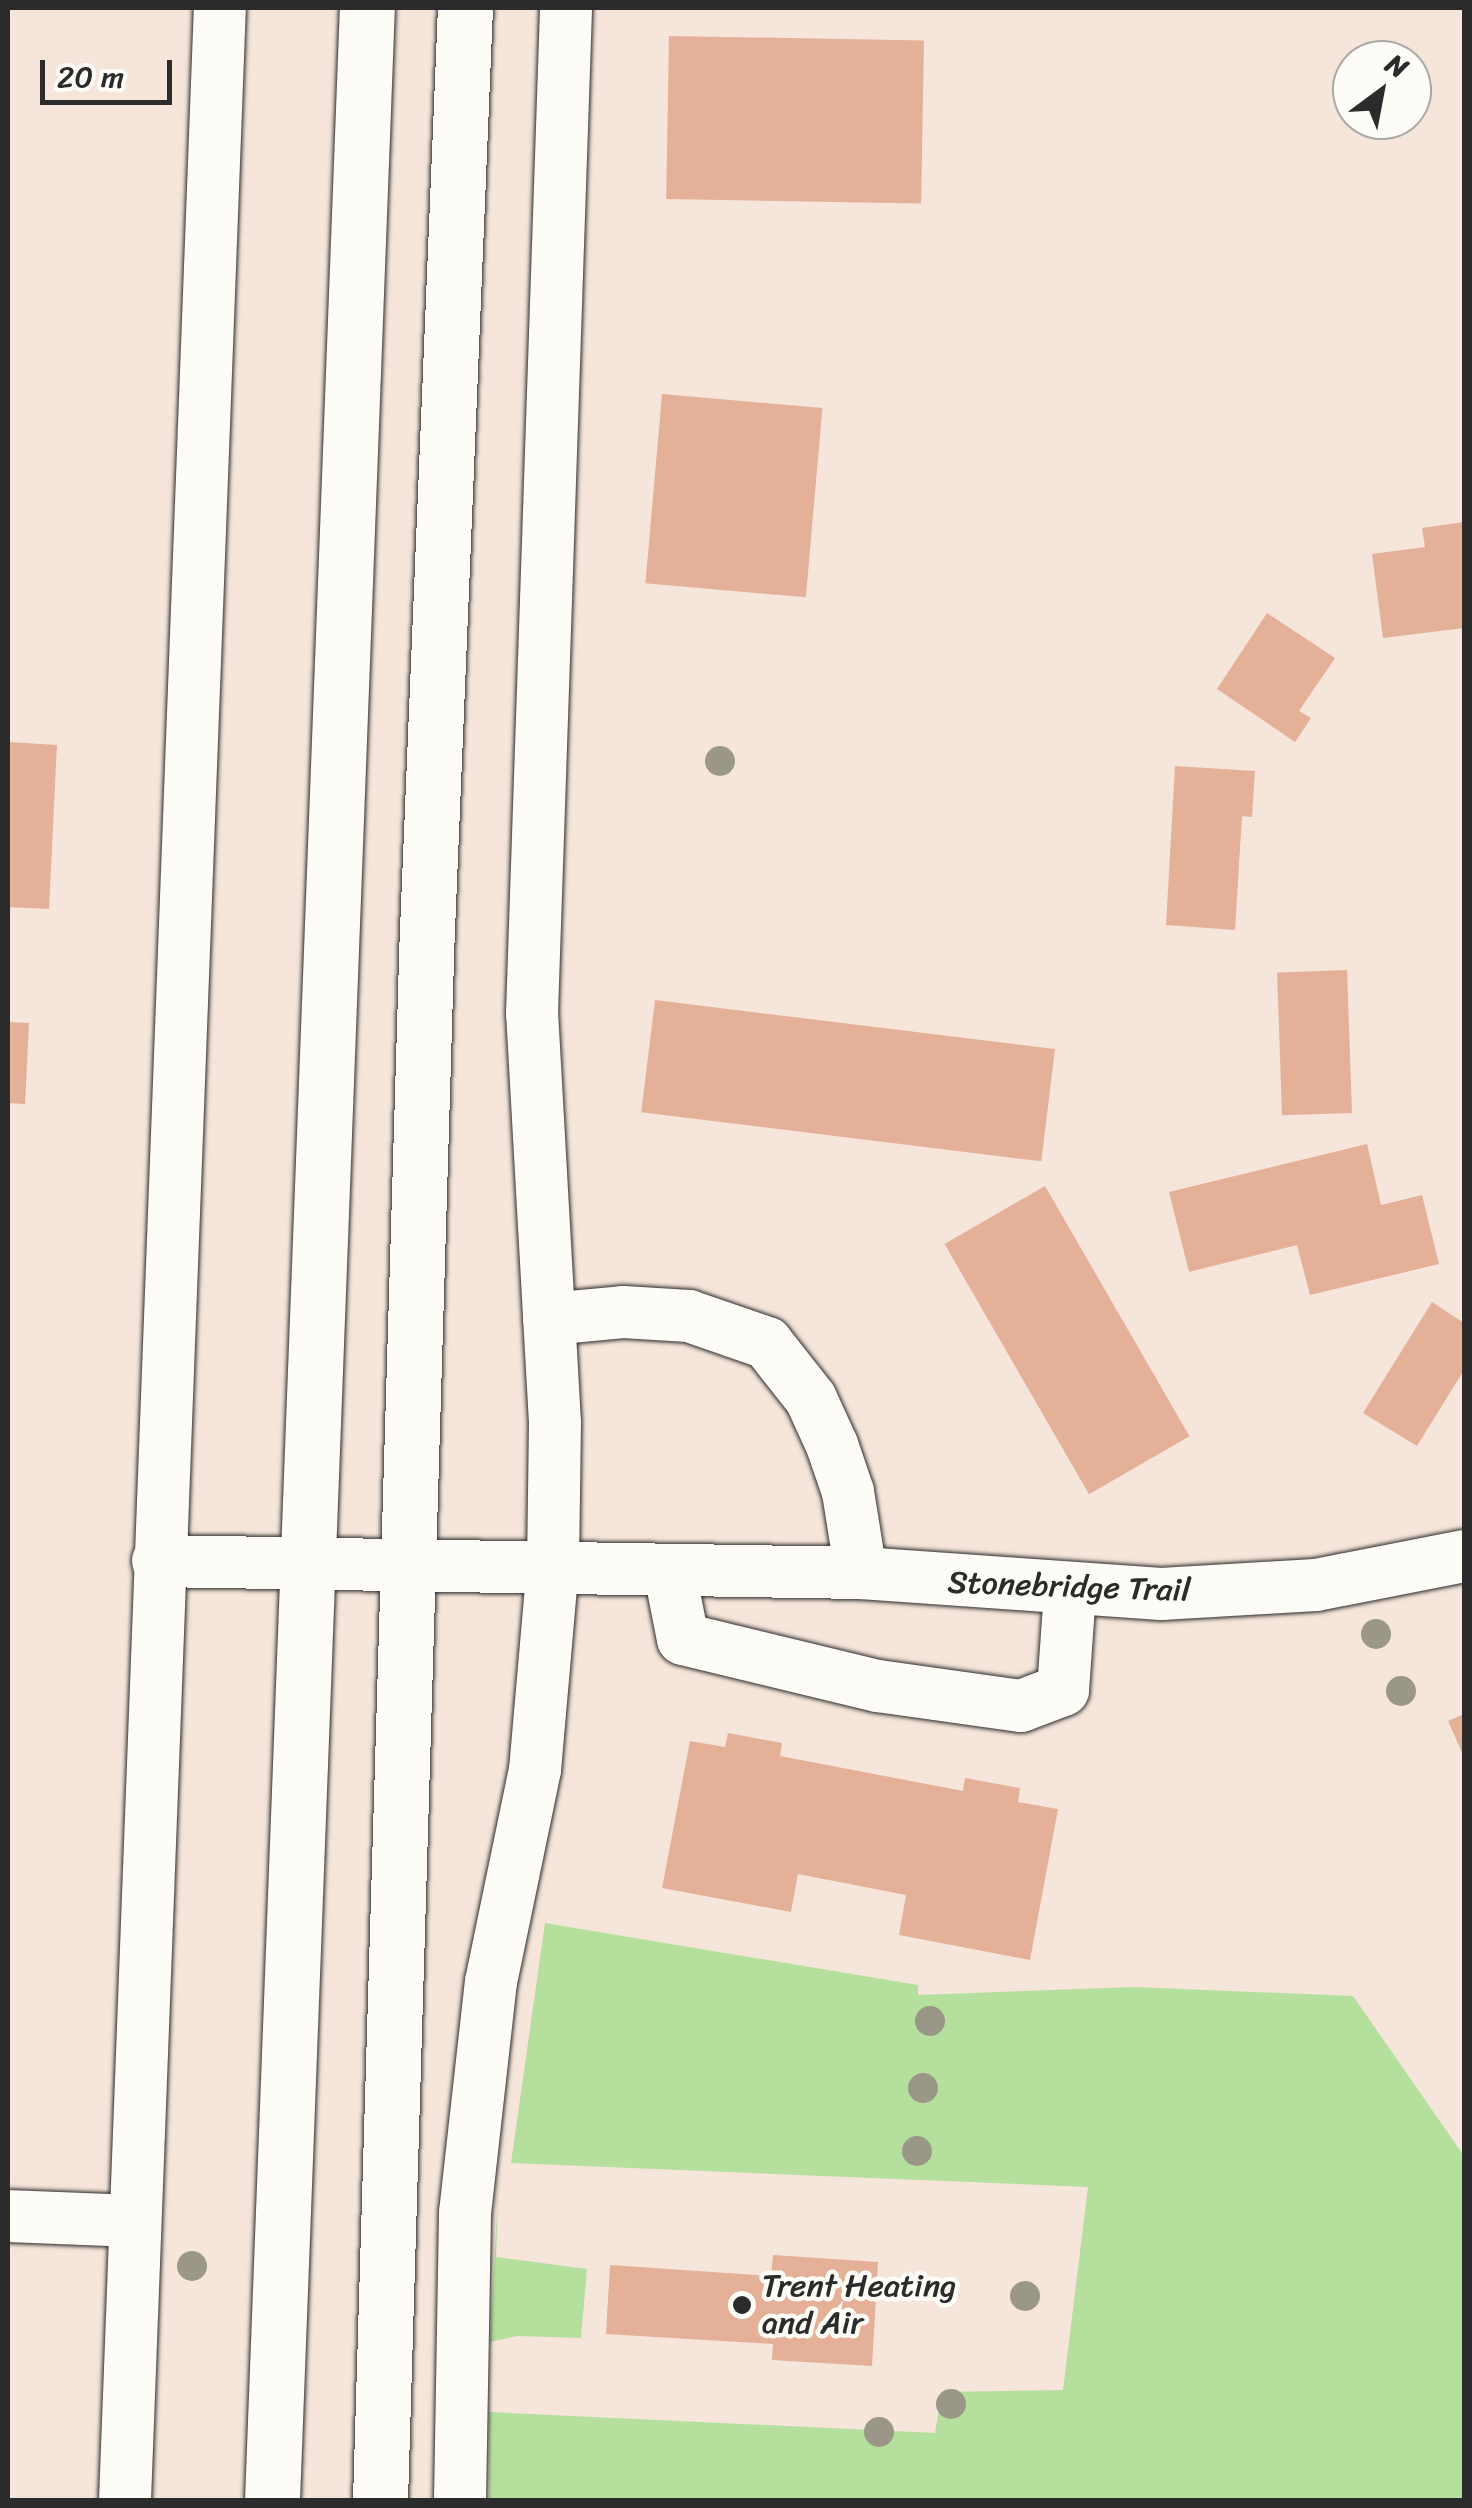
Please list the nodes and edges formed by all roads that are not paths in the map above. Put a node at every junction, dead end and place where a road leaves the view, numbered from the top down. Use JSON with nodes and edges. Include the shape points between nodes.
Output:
{"nodes":[{"id":1,"x":220,"y":8,"type":"edge"},
{"id":2,"x":367,"y":8,"type":"edge"},
{"id":3,"x":464,"y":8,"type":"edge"},
{"id":4,"x":566,"y":8,"type":"edge"},
{"id":5,"x":549,"y":1319,"type":"junction"},
{"id":6,"x":1464,"y":1556,"type":"edge"},
{"id":7,"x":158,"y":1561,"type":"junction"},
{"id":8,"x":308,"y":1563,"type":"junction"},
{"id":9,"x":408,"y":1564,"type":"junction"},
{"id":10,"x":553,"y":1565,"type":"junction"},
{"id":11,"x":670,"y":1573,"type":"junction"},
{"id":12,"x":860,"y":1573,"type":"junction"},
{"id":13,"x":1070,"y":1592,"type":"junction"},
{"id":14,"x":8,"y":2216,"type":"edge"},
{"id":15,"x":134,"y":2221,"type":"junction"},
{"id":16,"x":124,"y":2500,"type":"edge"},
{"id":17,"x":272,"y":2500,"type":"edge"},
{"id":18,"x":380,"y":2500,"type":"edge"},
{"id":19,"x":460,"y":2500,"type":"edge"}],
"edges":[{"from":1,"to":7,"type":"street"},
{"from":2,"to":8,"type":"main road"},
{"from":3,"to":9,"type":"main road"},
{"from":4,"to":5,"type":"street","via":[[532,1013]]},
{"from":5,"to":10,"type":"street"},
{"from":5,"to":12,"type":"street","via":[[624,1312],[689,1316],[767,1343],[811,1399],[832,1445],[848,1492]]},
{"from":6,"to":13,"type":"street","name":"Stonebridge Trail","via":[[1239,1592]]},
{"from":7,"to":8,"type":"street","name":"Stonebridge Trail"},
{"from":7,"to":15,"type":"street"},
{"from":8,"to":9,"type":"street","name":"Stonebridge Trail"},
{"from":8,"to":17,"type":"main road"},
{"from":9,"to":10,"type":"street","name":"Stonebridge Trail"},
{"from":9,"to":18,"type":"main road"},
{"from":10,"to":11,"type":"street","name":"Stonebridge Trail"},
{"from":10,"to":19,"type":"street","via":[[535,1770],[491,1982],[465,2213]]},
{"from":11,"to":12,"type":"street","name":"Stonebridge Trail"},
{"from":11,"to":13,"type":"street","via":[[683,1639],[878,1686],[1021,1706],[1064,1690]]},
{"from":12,"to":13,"type":"street","name":"Stonebridge Trail"},
{"from":14,"to":15,"type":"street"},
{"from":15,"to":16,"type":"street"}]}
